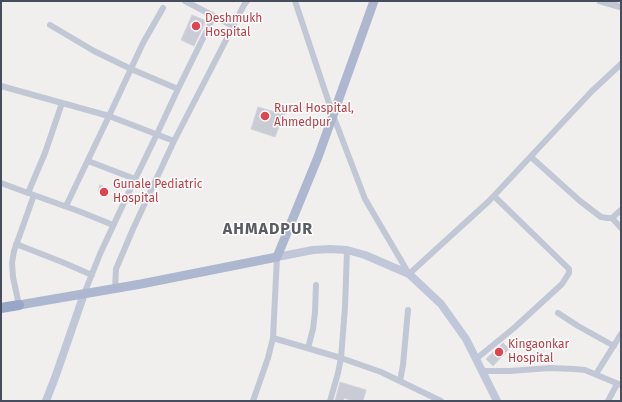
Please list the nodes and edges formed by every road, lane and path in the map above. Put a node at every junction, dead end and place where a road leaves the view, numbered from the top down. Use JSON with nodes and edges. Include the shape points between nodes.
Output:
{"nodes":[{"id":1,"x":185,"y":1,"type":"edge"},
{"id":2,"x":247,"y":1,"type":"edge"},
{"id":3,"x":295,"y":1,"type":"edge"},
{"id":4,"x":374,"y":1,"type":"edge"},
{"id":5,"x":600,"y":1,"type":"edge"},
{"id":6,"x":621,"y":7,"type":"edge"},
{"id":7,"x":163,"y":8,"type":"dead end"},
{"id":8,"x":214,"y":16,"type":"junction"},
{"id":9,"x":50,"y":25,"type":"dead end"},
{"id":10,"x":233,"y":26,"type":"junction"},
{"id":11,"x":621,"y":64,"type":"edge"},
{"id":12,"x":131,"y":69,"type":"junction"},
{"id":13,"x":1,"y":86,"type":"edge"},
{"id":14,"x":178,"y":88,"type":"junction"},
{"id":15,"x":62,"y":103,"type":"junction"},
{"id":16,"x":333,"y":115,"type":"junction"},
{"id":17,"x":109,"y":116,"type":"junction"},
{"id":18,"x":157,"y":134,"type":"junction"},
{"id":19,"x":174,"y":141,"type":"junction"},
{"id":20,"x":530,"y":157,"type":"junction"},
{"id":21,"x":88,"y":161,"type":"junction"},
{"id":22,"x":135,"y":179,"type":"junction"},
{"id":23,"x":1,"y":183,"type":"edge"},
{"id":24,"x":31,"y":194,"type":"junction"},
{"id":25,"x":494,"y":196,"type":"junction"},
{"id":26,"x":66,"y":206,"type":"junction"},
{"id":27,"x":621,"y":210,"type":"edge"},
{"id":28,"x":612,"y":218,"type":"junction"},
{"id":29,"x":113,"y":225,"type":"junction"},
{"id":30,"x":621,"y":228,"type":"edge"},
{"id":31,"x":16,"y":244,"type":"junction"},
{"id":32,"x":347,"y":250,"type":"junction"},
{"id":33,"x":277,"y":257,"type":"junction"},
{"id":34,"x":409,"y":274,"type":"junction"},
{"id":35,"x":92,"y":275,"type":"junction"},
{"id":36,"x":316,"y":285,"type":"dead end"},
{"id":37,"x":115,"y":288,"type":"junction"},
{"id":38,"x":84,"y":294,"type":"junction"},
{"id":39,"x":19,"y":305,"type":"junction"},
{"id":40,"x":1,"y":308,"type":"edge"},
{"id":41,"x":408,"y":310,"type":"dead end"},
{"id":42,"x":558,"y":313,"type":"dead end"},
{"id":43,"x":621,"y":334,"type":"edge"},
{"id":44,"x":273,"y":338,"type":"junction"},
{"id":45,"x":614,"y":346,"type":"junction"},
{"id":46,"x":308,"y":348,"type":"junction"},
{"id":47,"x":341,"y":358,"type":"junction"},
{"id":48,"x":476,"y":359,"type":"junction"},
{"id":49,"x":482,"y":371,"type":"junction"},
{"id":50,"x":596,"y":374,"type":"junction"},
{"id":51,"x":400,"y":381,"type":"junction"},
{"id":52,"x":619,"y":385,"type":"edge"},
{"id":53,"x":46,"y":401,"type":"edge"},
{"id":54,"x":253,"y":401,"type":"edge"},
{"id":55,"x":330,"y":401,"type":"edge"},
{"id":56,"x":441,"y":401,"type":"edge"},
{"id":57,"x":497,"y":401,"type":"edge"},
{"id":58,"x":608,"y":401,"type":"edge"}],
"edges":[{"from":1,"to":8,"type":"street"},
{"from":2,"to":10,"type":"street"},
{"from":3,"to":16,"type":"street"},
{"from":4,"to":16,"type":"main road"},
{"from":5,"to":6,"type":"street"},
{"from":7,"to":12,"type":"street"},
{"from":8,"to":10,"type":"street"},
{"from":8,"to":14,"type":"street"},
{"from":9,"to":12,"type":"street"},
{"from":10,"to":19,"type":"street"},
{"from":11,"to":20,"type":"street"},
{"from":12,"to":14,"type":"street"},
{"from":12,"to":17,"type":"street"},
{"from":13,"to":15,"type":"street"},
{"from":14,"to":18,"type":"street"},
{"from":15,"to":17,"type":"street"},
{"from":15,"to":24,"type":"street"},
{"from":16,"to":33,"type":"main road"},
{"from":16,"to":34,"type":"street","via":[[365,199]]},
{"from":17,"to":18,"type":"street"},
{"from":17,"to":21,"type":"street"},
{"from":18,"to":19,"type":"street"},
{"from":18,"to":22,"type":"street"},
{"from":19,"to":37,"type":"street","via":[[116,269]]},
{"from":20,"to":25,"type":"street"},
{"from":20,"to":28,"type":"street","via":[[601,217]]},
{"from":21,"to":22,"type":"street"},
{"from":21,"to":26,"type":"street"},
{"from":22,"to":29,"type":"street"},
{"from":23,"to":24,"type":"street"},
{"from":24,"to":26,"type":"street"},
{"from":24,"to":31,"type":"street"},
{"from":25,"to":34,"type":"street"},
{"from":25,"to":48,"type":"street","via":[[568,266],[569,273],[562,284]]},
{"from":26,"to":29,"type":"street"},
{"from":27,"to":28,"type":"street"},
{"from":28,"to":30,"type":"street"},
{"from":29,"to":35,"type":"street"},
{"from":31,"to":35,"type":"street"},
{"from":31,"to":39,"type":"street","via":[[12,263]]},
{"from":32,"to":33,"type":"main road","via":[[330,249]]},
{"from":32,"to":34,"type":"main road"},
{"from":32,"to":47,"type":"street"},
{"from":33,"to":37,"type":"main road"},
{"from":33,"to":44,"type":"street"},
{"from":34,"to":48,"type":"main road","via":[[441,304],[466,339]]},
{"from":35,"to":38,"type":"street"},
{"from":36,"to":46,"type":"street","via":[[313,329]]},
{"from":37,"to":38,"type":"main road"},
{"from":38,"to":39,"type":"main road"},
{"from":38,"to":53,"type":"main road"},
{"from":39,"to":40,"type":"highway"},
{"from":41,"to":51,"type":"street"},
{"from":42,"to":45,"type":"street"},
{"from":43,"to":45,"type":"street"},
{"from":44,"to":46,"type":"street"},
{"from":44,"to":54,"type":"street"},
{"from":45,"to":50,"type":"street"},
{"from":46,"to":47,"type":"street"},
{"from":47,"to":51,"type":"street"},
{"from":47,"to":55,"type":"street"},
{"from":48,"to":49,"type":"main road"},
{"from":49,"to":50,"type":"street","via":[[550,368],[585,370]]},
{"from":49,"to":57,"type":"main road"},
{"from":50,"to":52,"type":"street"},
{"from":51,"to":56,"type":"street"},
{"from":52,"to":58,"type":"street"}]}
